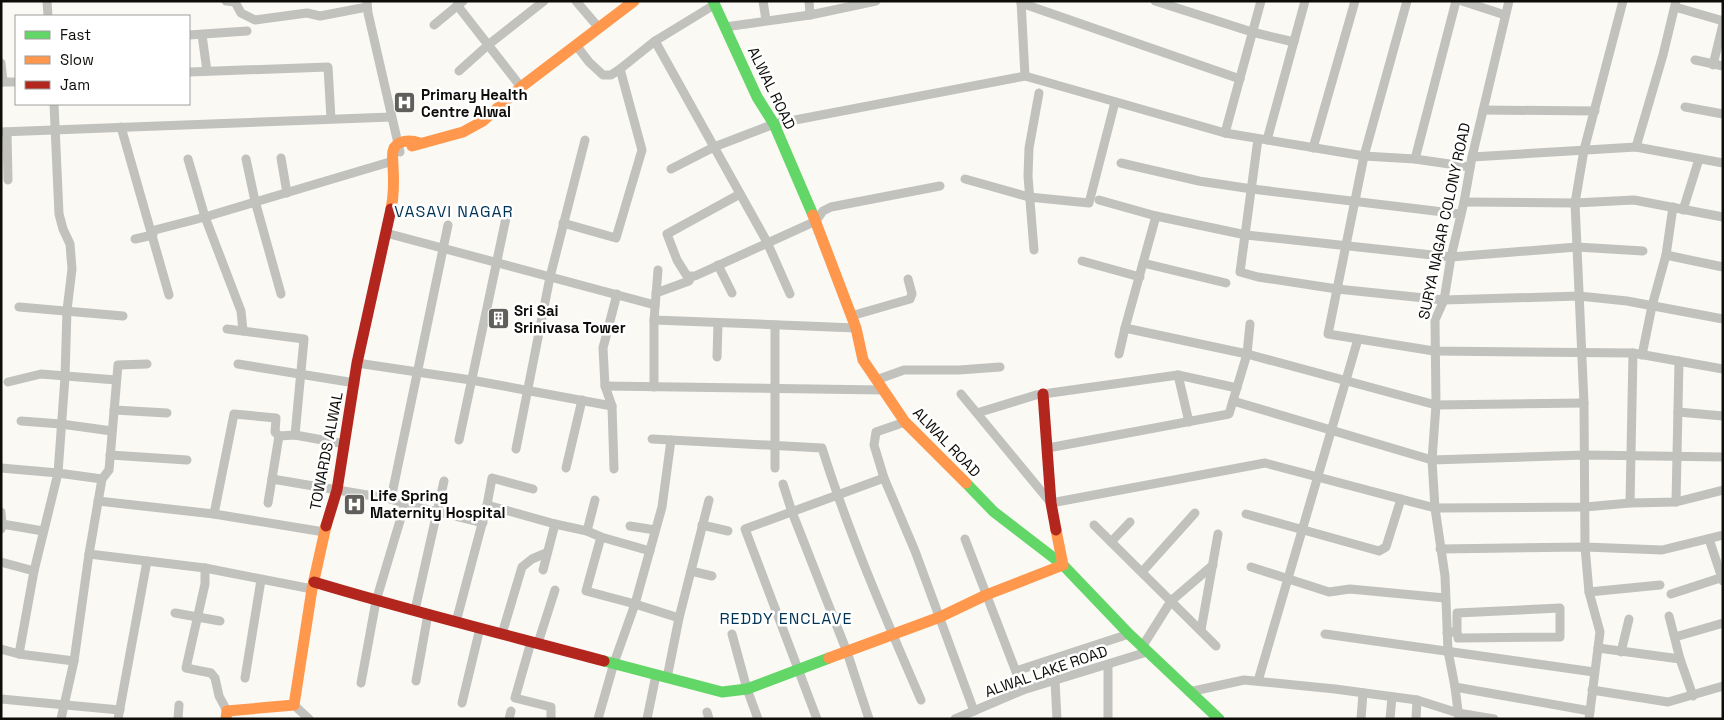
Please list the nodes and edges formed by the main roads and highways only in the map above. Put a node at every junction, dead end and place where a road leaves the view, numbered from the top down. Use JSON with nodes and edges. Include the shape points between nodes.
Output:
{"nodes":[{"id":1,"x":634,"y":1,"type":"edge"},
{"id":2,"x":713,"y":3,"type":"edge"},
{"id":3,"x":1043,"y":394,"type":"road end"},
{"id":4,"x":1063,"y":565,"type":"junction"},
{"id":5,"x":313,"y":586,"type":"junction"},
{"id":6,"x":226,"y":715,"type":"edge"},
{"id":7,"x":1219,"y":719,"type":"edge"}],
"edges":[{"from":1,"to":5,"type":"main road","name":"TOWARDS ALWAL","via":[[521,87],[483,121],[469,130],[406,147],[396,154],[394,197],[357,363],[337,490]]},
{"from":2,"to":4,"type":"main road","name":"ALWAL ROAD","via":[[757,97],[774,124],[816,221],[856,328],[863,360],[905,422],[994,512]]},
{"from":3,"to":4,"type":"main road","via":[[1051,503]]},
{"from":4,"to":5,"type":"main road","via":[[847,652],[747,689],[722,692]]},
{"from":4,"to":7,"type":"main road","name":"ALWAL ROAD","via":[[1144,650]]},
{"from":5,"to":6,"type":"main road","name":"TOWARDS ALWAL","via":[[294,705]]}]}
